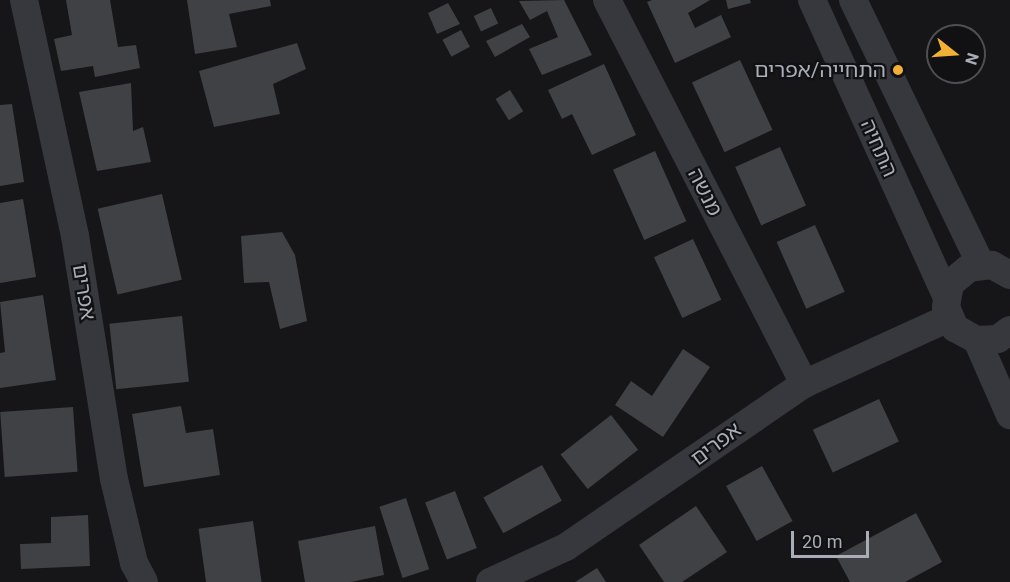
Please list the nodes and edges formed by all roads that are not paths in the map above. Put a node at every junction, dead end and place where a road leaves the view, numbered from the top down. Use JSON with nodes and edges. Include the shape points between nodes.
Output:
{"nodes":[{"id":1,"x":24,"y":0,"type":"edge"},
{"id":2,"x":607,"y":0,"type":"edge"},
{"id":3,"x":812,"y":0,"type":"edge"},
{"id":4,"x":853,"y":0,"type":"edge"},
{"id":5,"x":981,"y":265,"type":"junction"},
{"id":6,"x":1010,"y":275,"type":"edge"},
{"id":7,"x":948,"y":307,"type":"junction"},
{"id":8,"x":1010,"y":330,"type":"edge"},
{"id":9,"x":976,"y":340,"type":"junction"},
{"id":10,"x":804,"y":384,"type":"junction"},
{"id":11,"x":1010,"y":415,"type":"edge"},
{"id":12,"x":144,"y":582,"type":"edge"},
{"id":13,"x":490,"y":582,"type":"edge"}],
"edges":[{"from":1,"to":12,"type":"street","name":"אפרים","via":[[75,236],[114,479],[134,563]]},
{"from":2,"to":10,"type":"street","name":"מנשה"},
{"from":3,"to":7,"type":"street","name":"התחיה"},
{"from":4,"to":5,"type":"street","name":"התחיה"},
{"from":5,"to":6,"type":"street","via":[[992,265]]},
{"from":5,"to":7,"type":"street","via":[[958,275]]},
{"from":7,"to":9,"type":"street","via":[[960,332]]},
{"from":7,"to":10,"type":"street","name":"אפרים"},
{"from":8,"to":9,"type":"street","via":[[998,339]]},
{"from":9,"to":11,"type":"street"},
{"from":10,"to":13,"type":"street","name":"אפרים","via":[[566,547]]}]}
